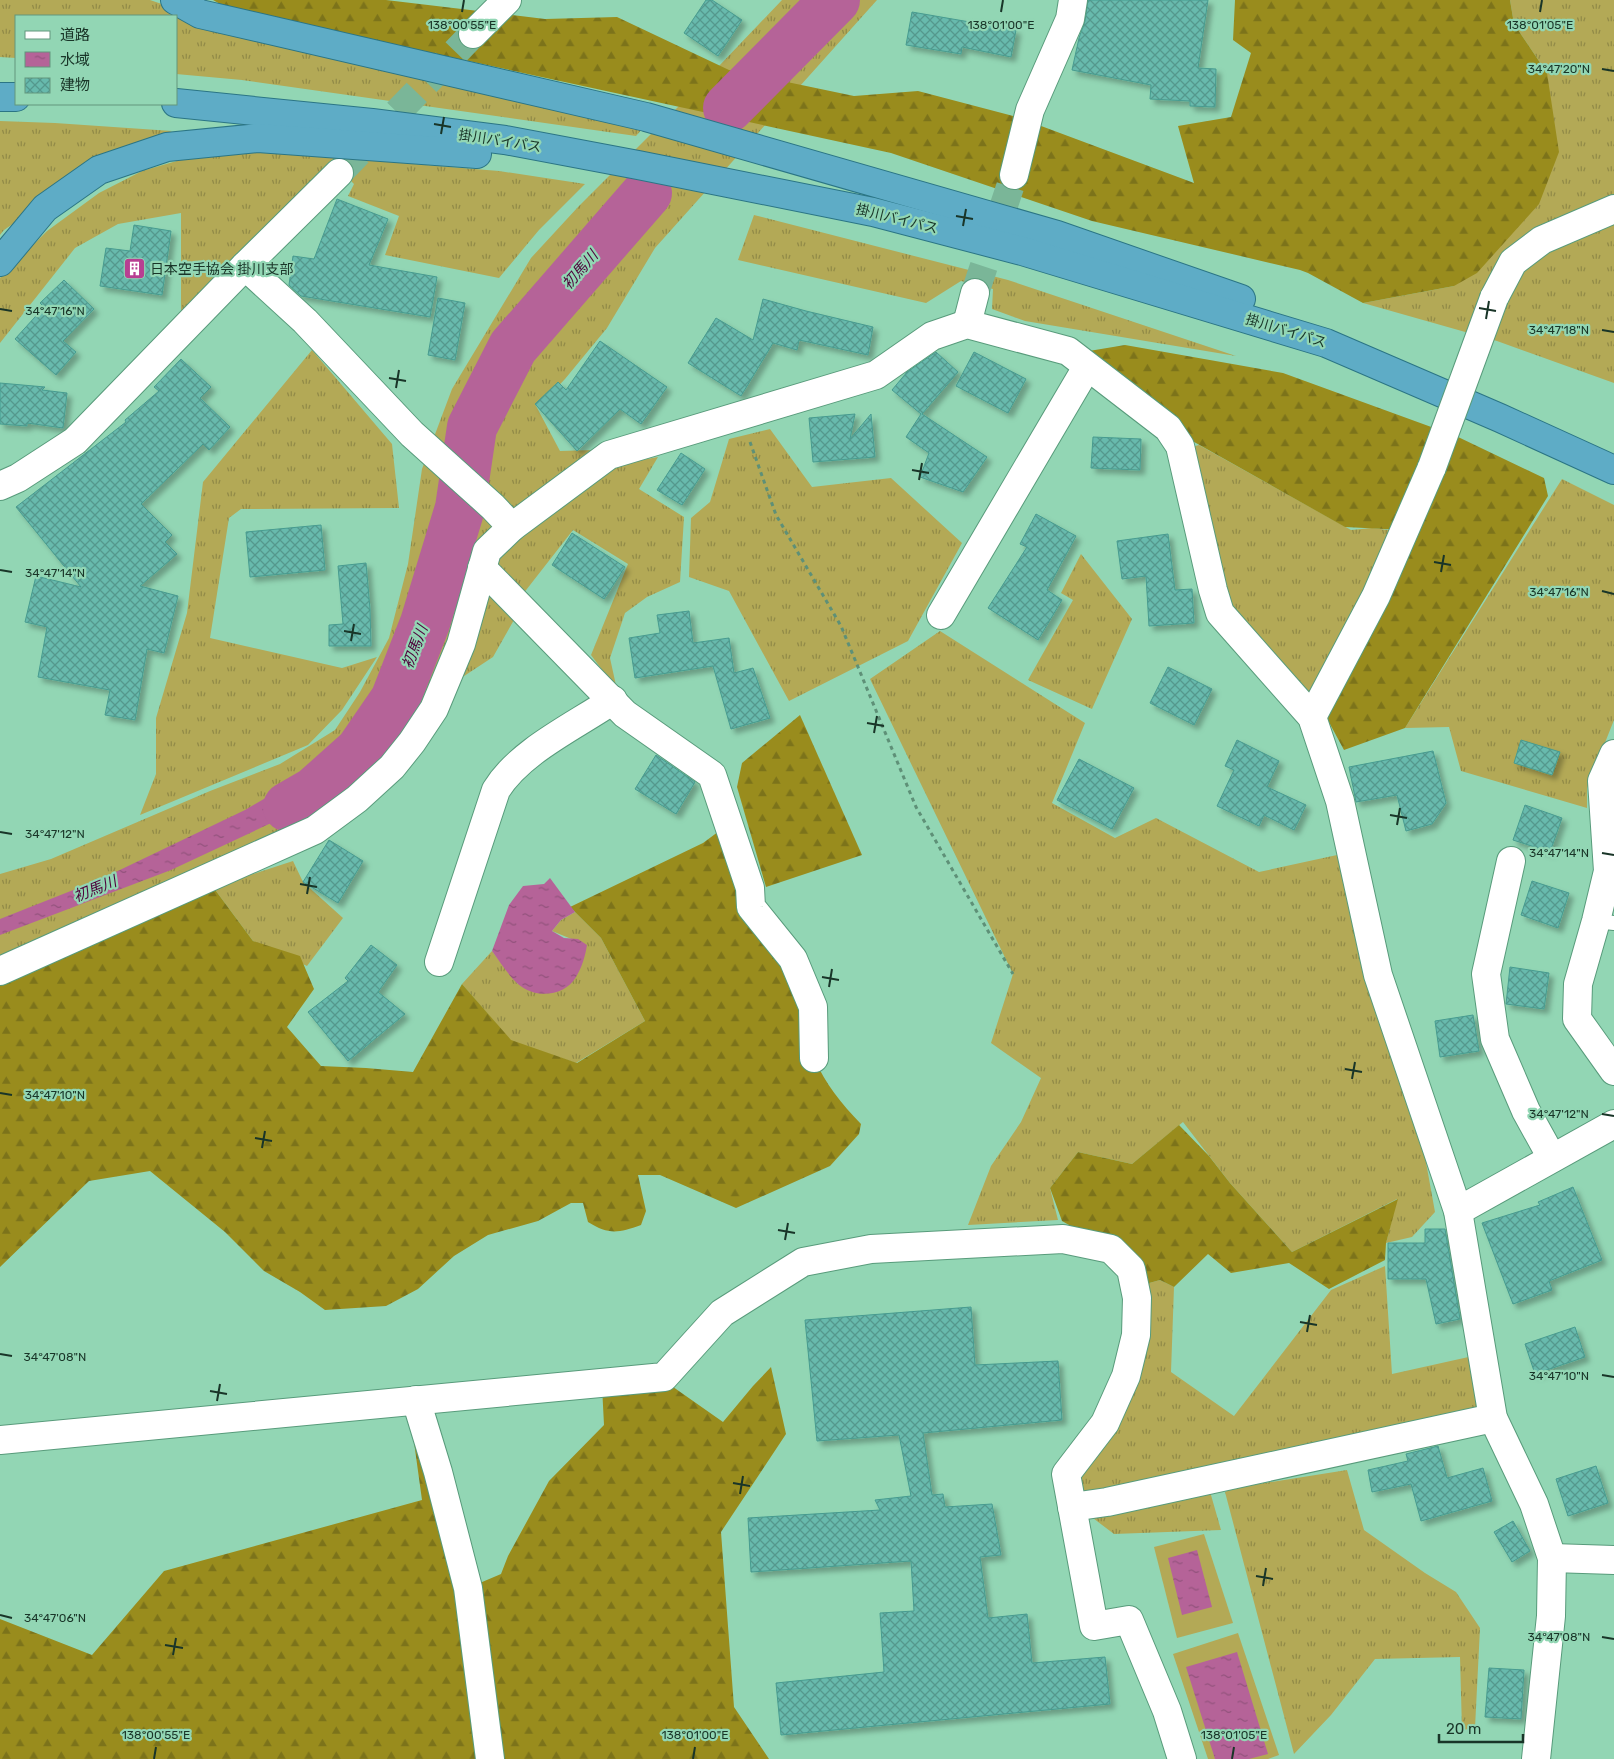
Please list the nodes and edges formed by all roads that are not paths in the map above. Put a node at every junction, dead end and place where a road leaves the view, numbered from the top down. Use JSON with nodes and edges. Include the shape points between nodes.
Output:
{"nodes":[{"id":1,"x":175,"y":0,"type":"edge"},
{"id":2,"x":1073,"y":0,"type":"edge"},
{"id":3,"x":498,"y":1,"type":"edge"},
{"id":4,"x":473,"y":34,"type":"tunnel mouth"},
{"id":5,"x":0,"y":97,"type":"edge"},
{"id":6,"x":15,"y":97,"type":"edge"},
{"id":7,"x":178,"y":103,"type":"edge"},
{"id":8,"x":638,"y":164,"type":"junction"},
{"id":9,"x":339,"y":173,"type":"tunnel mouth"},
{"id":10,"x":1014,"y":175,"type":"tunnel mouth"},
{"id":11,"x":1614,"y":209,"type":"edge"},
{"id":12,"x":0,"y":262,"type":"edge"},
{"id":13,"x":245,"y":266,"type":"junction"},
{"id":14,"x":976,"y":293,"type":"tunnel mouth"},
{"id":15,"x":967,"y":324,"type":"junction"},
{"id":16,"x":1326,"y":343,"type":"junction"},
{"id":17,"x":1087,"y":367,"type":"junction"},
{"id":18,"x":1614,"y":470,"type":"edge"},
{"id":19,"x":0,"y":486,"type":"edge"},
{"id":20,"x":505,"y":519,"type":"junction"},
{"id":21,"x":482,"y":568,"type":"junction"},
{"id":22,"x":941,"y":615,"type":"dead end"},
{"id":23,"x":613,"y":700,"type":"junction"},
{"id":24,"x":1312,"y":718,"type":"junction"},
{"id":25,"x":1614,"y":754,"type":"edge"},
{"id":26,"x":1611,"y":856,"type":"edge"},
{"id":27,"x":1510,"y":861,"type":"dead end"},
{"id":28,"x":1605,"y":922,"type":"edge"},
{"id":29,"x":439,"y":962,"type":"dead end"},
{"id":30,"x":0,"y":971,"type":"edge"},
{"id":31,"x":814,"y":1058,"type":"dead end"},
{"id":32,"x":1614,"y":1072,"type":"edge"},
{"id":33,"x":1614,"y":1124,"type":"edge"},
{"id":34,"x":1552,"y":1158,"type":"junction"},
{"id":35,"x":1458,"y":1211,"type":"junction"},
{"id":36,"x":416,"y":1400,"type":"junction"},
{"id":37,"x":1493,"y":1418,"type":"junction"},
{"id":38,"x":0,"y":1440,"type":"edge"},
{"id":39,"x":1072,"y":1507,"type":"junction"},
{"id":40,"x":1552,"y":1558,"type":"junction"},
{"id":41,"x":1614,"y":1560,"type":"edge"},
{"id":42,"x":490,"y":1759,"type":"edge"},
{"id":43,"x":1182,"y":1759,"type":"edge"},
{"id":44,"x":1536,"y":1759,"type":"edge"}],
"edges":[{"from":1,"to":16,"type":"highway","via":[[200,14],[646,117],[1057,235],[1235,297]]},
{"from":2,"to":10,"type":"street","via":[[1070,19],[1030,110]]},
{"from":3,"to":4,"type":"street"},
{"from":5,"to":6,"type":"highway"},
{"from":7,"to":8,"type":"highway","name":"掛川バイパス","via":[[505,140]]},
{"from":8,"to":12,"type":"highway","via":[[258,138],[167,147],[99,170],[45,208]]},
{"from":8,"to":16,"type":"highway","name":"掛川バイパス","via":[[882,214],[1022,250]]},
{"from":9,"to":13,"type":"street"},
{"from":11,"to":24,"type":"street","bridge":true,"via":[[1542,240],[1513,262],[1494,298],[1432,467],[1376,596]]},
{"from":13,"to":19,"type":"street","via":[[75,441]]},
{"from":13,"to":20,"type":"street","via":[[305,321],[412,434]]},
{"from":14,"to":15,"type":"street"},
{"from":15,"to":17,"type":"street","via":[[1068,351]]},
{"from":15,"to":20,"type":"street","via":[[932,336],[876,375],[609,455]]},
{"from":16,"to":18,"type":"highway","name":"掛川バイパス"},
{"from":17,"to":22,"type":"street"},
{"from":17,"to":24,"type":"street","via":[[1168,428],[1180,446],[1220,613]]},
{"from":20,"to":21,"type":"street","via":[[487,551]]},
{"from":21,"to":23,"type":"street"},
{"from":21,"to":30,"type":"street","via":[[461,644],[434,709],[392,767],[357,799],[315,830]]},
{"from":23,"to":29,"type":"street","via":[[525,757],[502,780]]},
{"from":23,"to":31,"type":"street","via":[[625,714],[712,775],[750,888],[751,907],[793,960],[813,1007]]},
{"from":24,"to":35,"type":"street","via":[[1340,801],[1378,975]]},
{"from":25,"to":26,"type":"street","via":[[1602,781]]},
{"from":26,"to":28,"type":"street"},
{"from":27,"to":34,"type":"street","via":[[1486,974],[1494,1039],[1526,1111]]},
{"from":28,"to":32,"type":"street","via":[[1578,984],[1577,1019]]},
{"from":33,"to":34,"type":"street"},
{"from":34,"to":35,"type":"street"},
{"from":35,"to":37,"type":"street"},
{"from":36,"to":38,"type":"street"},
{"from":36,"to":39,"type":"street","via":[[664,1377],[722,1313],[803,1262],[871,1249],[1063,1238],[1111,1249],[1131,1269],[1137,1298],[1136,1335],[1126,1376],[1105,1423],[1066,1474]]},
{"from":36,"to":42,"type":"street","via":[[468,1588]]},
{"from":37,"to":39,"type":"street"},
{"from":37,"to":40,"type":"street","via":[[1534,1504]]},
{"from":39,"to":43,"type":"street","via":[[1094,1626],[1129,1620],[1167,1711]]},
{"from":40,"to":41,"type":"street"},
{"from":40,"to":44,"type":"street","via":[[1551,1616]]}]}
